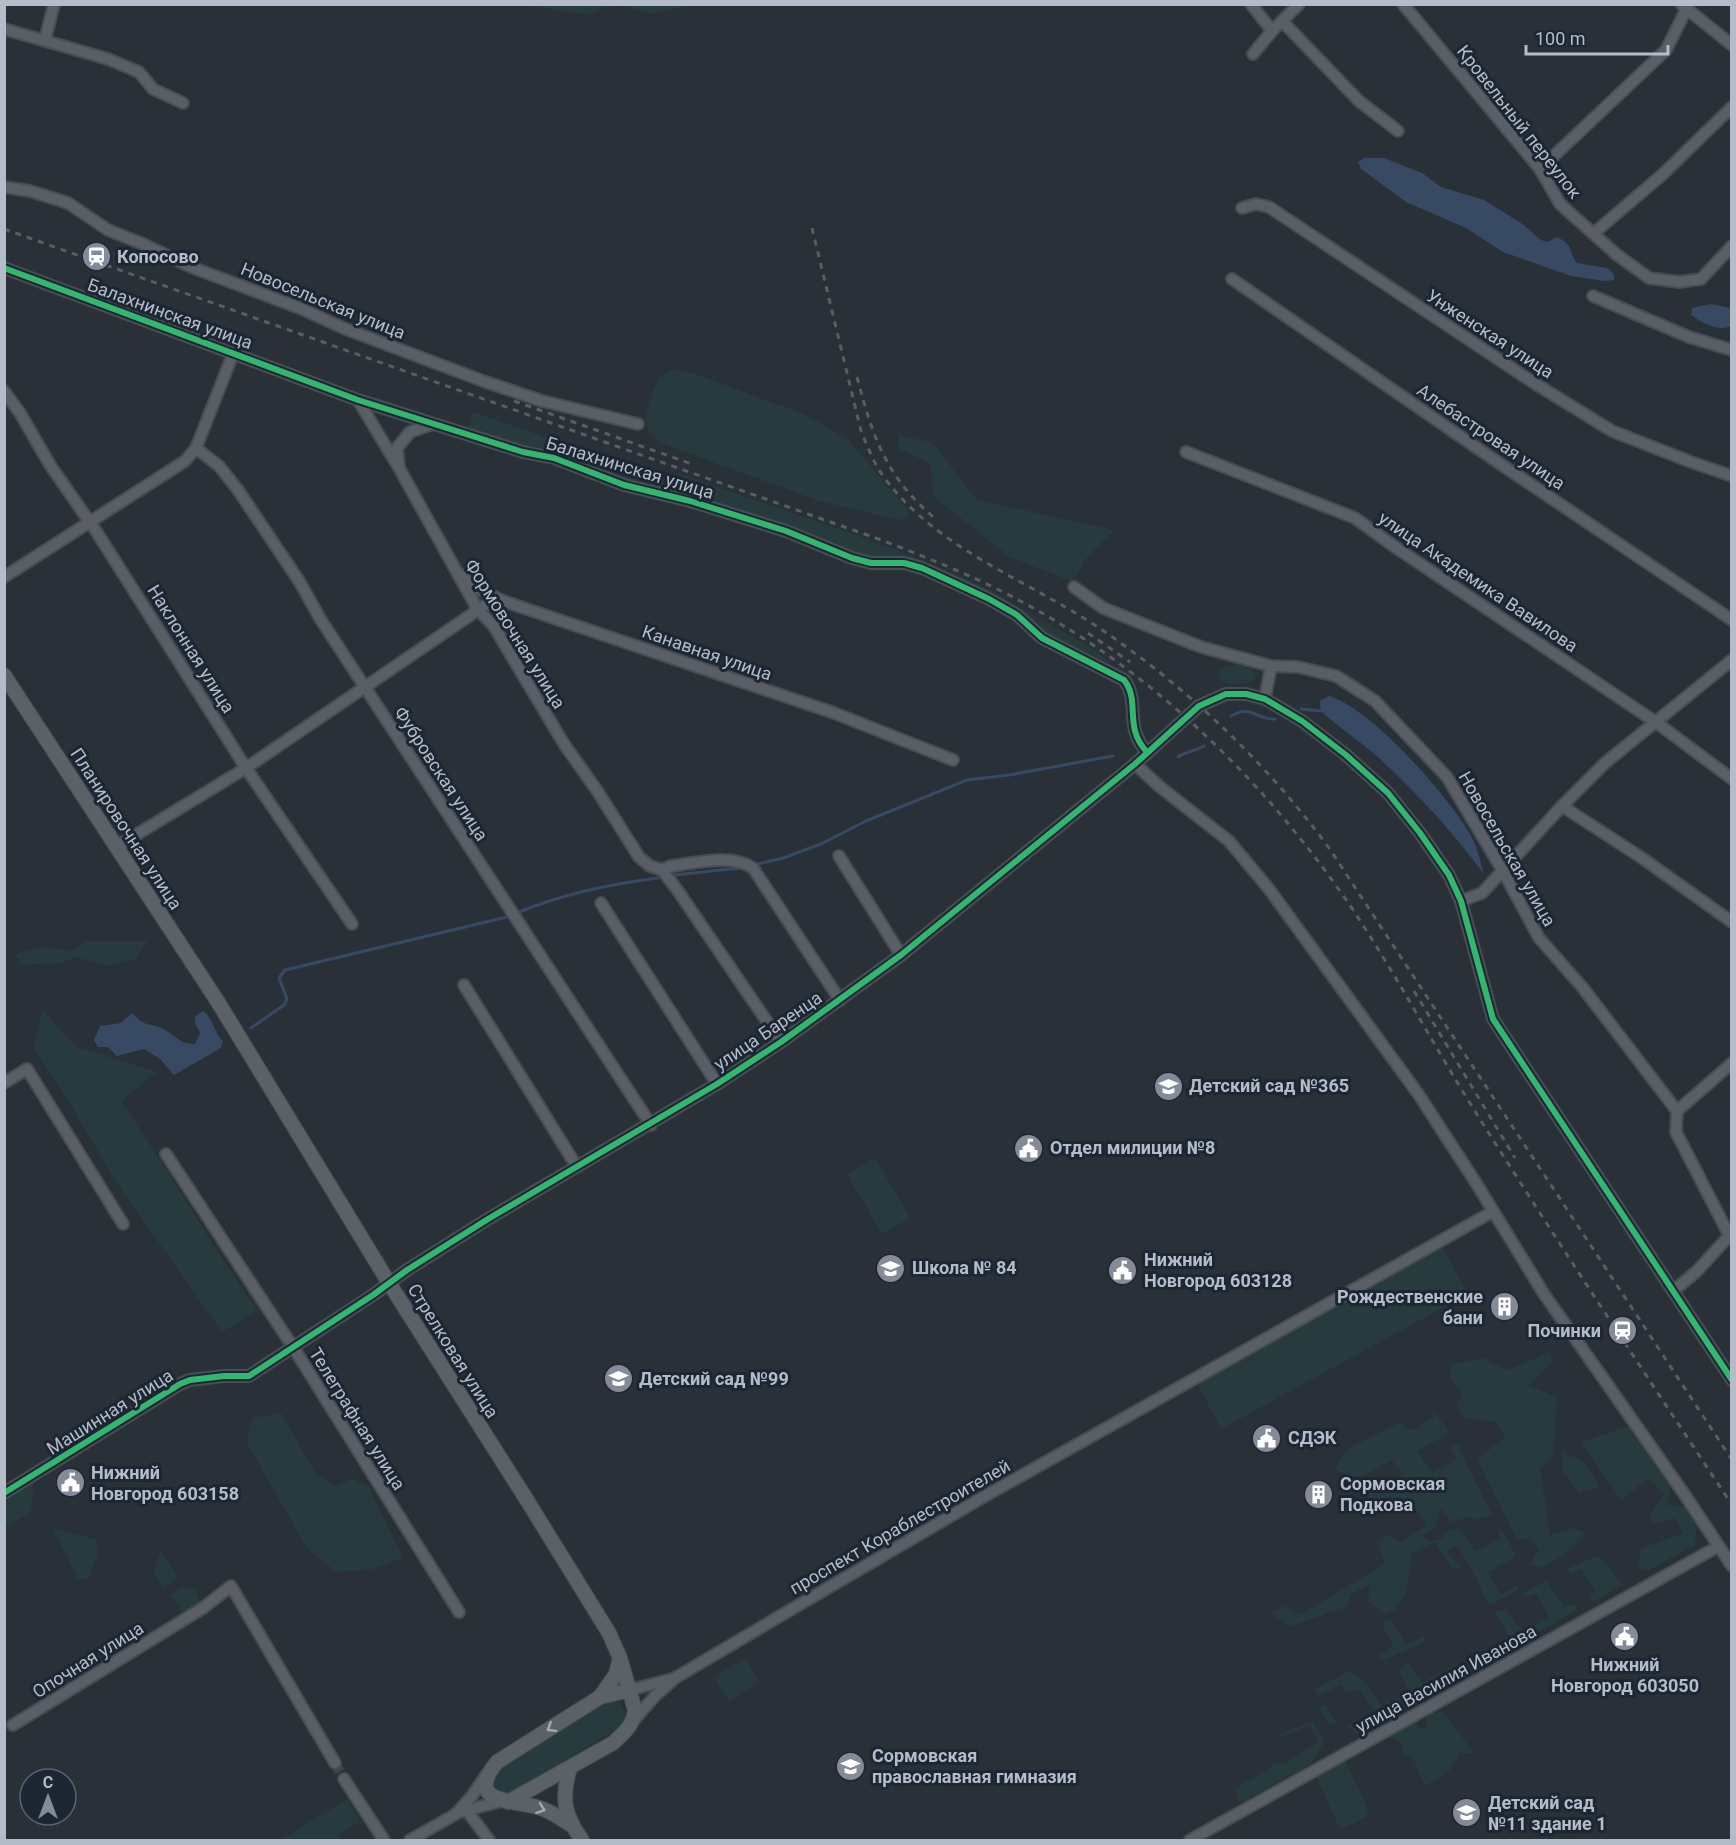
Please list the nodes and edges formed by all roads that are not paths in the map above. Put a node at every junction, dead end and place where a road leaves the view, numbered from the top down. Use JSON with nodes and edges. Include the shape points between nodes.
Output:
{"nodes":[{"id":1,"x":54,"y":4,"type":"edge"},
{"id":2,"x":1251,"y":4,"type":"edge"},
{"id":3,"x":1299,"y":4,"type":"edge"},
{"id":4,"x":1403,"y":4,"type":"edge"},
{"id":5,"x":1684,"y":6,"type":"edge"},
{"id":6,"x":1282,"y":21,"type":"junction"},
{"id":7,"x":4,"y":29,"type":"edge"},
{"id":8,"x":1272,"y":31,"type":"junction"},
{"id":9,"x":45,"y":40,"type":"junction"},
{"id":10,"x":1731,"y":45,"type":"edge"},
{"id":11,"x":1253,"y":54,"type":"dead end"},
{"id":12,"x":183,"y":103,"type":"dead end"},
{"id":13,"x":1731,"y":107,"type":"edge"},
{"id":14,"x":1398,"y":131,"type":"dead end"},
{"id":15,"x":1540,"y":169,"type":"junction"},
{"id":16,"x":4,"y":187,"type":"edge"},
{"id":17,"x":1242,"y":208,"type":"dead end"},
{"id":18,"x":1594,"y":233,"type":"junction"},
{"id":19,"x":1731,"y":246,"type":"edge"},
{"id":20,"x":4,"y":268,"type":"edge"},
{"id":21,"x":1232,"y":279,"type":"dead end"},
{"id":22,"x":1593,"y":296,"type":"dead end"},
{"id":23,"x":1731,"y":350,"type":"edge"},
{"id":24,"x":234,"y":354,"type":"junction"},
{"id":25,"x":4,"y":391,"type":"edge"},
{"id":26,"x":358,"y":400,"type":"junction"},
{"id":27,"x":434,"y":424,"type":"junction"},
{"id":28,"x":638,"y":424,"type":"dead end"},
{"id":29,"x":196,"y":448,"type":"junction"},
{"id":30,"x":1186,"y":452,"type":"dead end"},
{"id":31,"x":399,"y":468,"type":"junction"},
{"id":32,"x":1731,"y":476,"type":"edge"},
{"id":33,"x":89,"y":522,"type":"junction"},
{"id":34,"x":455,"y":570,"type":"junction"},
{"id":35,"x":4,"y":577,"type":"edge"},
{"id":36,"x":1074,"y":587,"type":"dead end"},
{"id":37,"x":503,"y":601,"type":"junction"},
{"id":38,"x":478,"y":610,"type":"junction"},
{"id":39,"x":1731,"y":620,"type":"edge"},
{"id":40,"x":1731,"y":660,"type":"edge"},
{"id":41,"x":1270,"y":666,"type":"junction"},
{"id":42,"x":4,"y":675,"type":"edge"},
{"id":43,"x":366,"y":687,"type":"junction"},
{"id":44,"x":1265,"y":699,"type":"junction"},
{"id":45,"x":1657,"y":723,"type":"junction"},
{"id":46,"x":1147,"y":752,"type":"junction"},
{"id":47,"x":953,"y":760,"type":"dead end"},
{"id":48,"x":1135,"y":764,"type":"junction"},
{"id":49,"x":246,"y":768,"type":"junction"},
{"id":50,"x":1731,"y":778,"type":"edge"},
{"id":51,"x":1562,"y":806,"type":"junction"},
{"id":52,"x":116,"y":847,"type":"junction"},
{"id":53,"x":839,"y":856,"type":"dead end"},
{"id":54,"x":662,"y":870,"type":"junction"},
{"id":55,"x":1503,"y":871,"type":"junction"},
{"id":56,"x":1461,"y":901,"type":"junction"},
{"id":57,"x":601,"y":903,"type":"dead end"},
{"id":58,"x":1731,"y":922,"type":"edge"},
{"id":59,"x":352,"y":924,"type":"dead end"},
{"id":60,"x":901,"y":955,"type":"junction"},
{"id":61,"x":464,"y":985,"type":"dead end"},
{"id":62,"x":840,"y":1000,"type":"junction"},
{"id":63,"x":218,"y":1002,"type":"joint"},
{"id":64,"x":781,"y":1042,"type":"junction"},
{"id":65,"x":1731,"y":1063,"type":"edge"},
{"id":66,"x":4,"y":1083,"type":"edge"},
{"id":67,"x":717,"y":1084,"type":"junction"},
{"id":68,"x":1677,"y":1111,"type":"junction"},
{"id":69,"x":651,"y":1125,"type":"junction"},
{"id":70,"x":166,"y":1154,"type":"dead end"},
{"id":71,"x":577,"y":1167,"type":"junction"},
{"id":72,"x":1492,"y":1212,"type":"junction"},
{"id":73,"x":123,"y":1224,"type":"dead end"},
{"id":74,"x":1730,"y":1234,"type":"edge"},
{"id":75,"x":389,"y":1283,"type":"junction"},
{"id":76,"x":1673,"y":1292,"type":"junction"},
{"id":77,"x":293,"y":1347,"type":"junction"},
{"id":78,"x":1731,"y":1380,"type":"edge"},
{"id":79,"x":4,"y":1493,"type":"edge"},
{"id":80,"x":1719,"y":1546,"type":"junction"},
{"id":81,"x":1731,"y":1566,"type":"edge"},
{"id":82,"x":459,"y":1612,"type":"dead end"},
{"id":83,"x":620,"y":1658,"type":"junction"},
{"id":84,"x":675,"y":1678,"type":"junction"},
{"id":85,"x":630,"y":1690,"type":"junction"},
{"id":86,"x":600,"y":1697,"type":"junction"},
{"id":87,"x":634,"y":1720,"type":"junction"},
{"id":88,"x":13,"y":1725,"type":"dead end"},
{"id":89,"x":336,"y":1763,"type":"tunnel mouth"},
{"id":90,"x":570,"y":1768,"type":"junction"},
{"id":91,"x":487,"y":1774,"type":"junction"},
{"id":92,"x":344,"y":1779,"type":"tunnel mouth"},
{"id":93,"x":505,"y":1801,"type":"junction"},
{"id":94,"x":461,"y":1812,"type":"junction"},
{"id":95,"x":571,"y":1825,"type":"junction"},
{"id":96,"x":384,"y":1840,"type":"edge"},
{"id":97,"x":410,"y":1840,"type":"edge"},
{"id":98,"x":489,"y":1840,"type":"edge"},
{"id":99,"x":582,"y":1840,"type":"edge"},
{"id":100,"x":1190,"y":1840,"type":"edge"}],
"edges":[{"from":1,"to":9,"type":"street"},
{"from":2,"to":8,"type":"street"},
{"from":3,"to":6,"type":"street"},
{"from":4,"to":15,"type":"street","name":"Кровельный переулок"},
{"from":5,"to":10,"type":"street"},
{"from":5,"to":15,"type":"street","via":[[1666,50]]},
{"from":6,"to":8,"type":"street"},
{"from":6,"to":14,"type":"street","via":[[1359,101]]},
{"from":7,"to":9,"type":"street"},
{"from":8,"to":11,"type":"street"},
{"from":9,"to":12,"type":"street","via":[[139,72],[153,89]]},
{"from":13,"to":18,"type":"street","via":[[1663,174]]},
{"from":15,"to":18,"type":"street","name":"Кровельный переулок","via":[[1560,204]]},
{"from":16,"to":28,"type":"street","name":"Новосельская улица","via":[[68,203],[108,230],[191,267],[483,381],[542,401]]},
{"from":17,"to":32,"type":"street","name":"Унженская улица","via":[[1256,204],[1269,207],[1612,431]]},
{"from":18,"to":19,"type":"street","name":"Кровельный переулок","via":[[1648,278],[1679,282],[1701,279]]},
{"from":20,"to":24,"type":"street","name":"Балахнинская улица"},
{"from":21,"to":39,"type":"street","name":"Алебастровая улица"},
{"from":22,"to":23,"type":"street","via":[[1689,337]]},
{"from":24,"to":26,"type":"street","name":"Балахнинская улица"},
{"from":24,"to":29,"type":"street"},
{"from":25,"to":33,"type":"street","name":"Наклонная улица"},
{"from":26,"to":27,"type":"street","name":"Балахнинская улица"},
{"from":26,"to":31,"type":"street","name":"Формовочная улица"},
{"from":27,"to":31,"type":"street","via":[[410,432],[397,448]]},
{"from":27,"to":46,"type":"street","name":"Балахнинская улица","via":[[554,458],[624,485],[786,531],[852,558],[922,568],[989,598],[1017,615],[1042,638],[1124,680],[1130,687],[1135,734]]},
{"from":29,"to":33,"type":"street","via":[[185,460]]},
{"from":29,"to":43,"type":"street","name":"Фубровская улица","via":[[219,466],[238,490]]},
{"from":30,"to":45,"type":"street","name":"улица Академика Вавилова","via":[[1355,518]]},
{"from":31,"to":34,"type":"street","name":"Формовочная улица"},
{"from":33,"to":35,"type":"street"},
{"from":33,"to":49,"type":"street","name":"Наклонная улица"},
{"from":34,"to":37,"type":"street","name":"Канавная улица","via":[[477,588]]},
{"from":34,"to":38,"type":"street","name":"Формовочная улица"},
{"from":36,"to":41,"type":"street","name":"Новосельская улица","via":[[1103,608],[1201,647]]},
{"from":37,"to":38,"type":"street"},
{"from":37,"to":47,"type":"street","name":"Канавная улица","via":[[834,713]]},
{"from":38,"to":43,"type":"street"},
{"from":38,"to":54,"type":"street","name":"Формовочная улица","via":[[493,625],[564,744],[639,857]]},
{"from":40,"to":45,"type":"street"},
{"from":41,"to":44,"type":"street"},
{"from":41,"to":55,"type":"street","name":"Новосельская улица","via":[[1298,667],[1336,676],[1375,701],[1447,777]]},
{"from":42,"to":52,"type":"main road","name":"Планировочная улица"},
{"from":43,"to":49,"type":"street"},
{"from":43,"to":69,"type":"street","name":"Фубровская улица"},
{"from":44,"to":46,"type":"street","name":"улица Баренца","via":[[1246,694],[1212,699]]},
{"from":44,"to":56,"type":"street","via":[[1302,721],[1388,793],[1438,858]]},
{"from":45,"to":50,"type":"street","name":"улица Академика Вавилова"},
{"from":45,"to":51,"type":"street","via":[[1605,763]]},
{"from":46,"to":48,"type":"street","name":"улица Баренца"},
{"from":48,"to":60,"type":"street","name":"улица Баренца"},
{"from":48,"to":72,"type":"street","via":[[1230,841],[1254,870],[1419,1095]]},
{"from":49,"to":52,"type":"street"},
{"from":49,"to":59,"type":"street","name":"Наклонная улица"},
{"from":51,"to":55,"type":"street"},
{"from":51,"to":58,"type":"street"},
{"from":52,"to":63,"type":"main road","name":"Планировочная улица"},
{"from":53,"to":60,"type":"street"},
{"from":54,"to":62,"type":"street","via":[[734,860],[753,868]]},
{"from":54,"to":64,"type":"street","name":"Формовочная улица"},
{"from":55,"to":56,"type":"street","via":[[1482,893]]},
{"from":55,"to":68,"type":"street","name":"Новосельская улица","via":[[1539,938],[1583,988]]},
{"from":56,"to":76,"type":"street","via":[[1493,1019]]},
{"from":57,"to":67,"type":"street"},
{"from":60,"to":62,"type":"street","name":"улица Баренца"},
{"from":61,"to":71,"type":"street"},
{"from":62,"to":64,"type":"street","name":"улица Баренца"},
{"from":63,"to":75,"type":"main road","name":"Стрелковая улица"},
{"from":64,"to":67,"type":"street","name":"улица Баренца"},
{"from":65,"to":68,"type":"street"},
{"from":66,"to":73,"type":"street","via":[[27,1069]]},
{"from":67,"to":69,"type":"street","name":"улица Баренца"},
{"from":68,"to":74,"type":"street","via":[[1676,1132]]},
{"from":69,"to":71,"type":"street","name":"улица Баренца"},
{"from":70,"to":77,"type":"street","name":"Телеграфная улица"},
{"from":71,"to":75,"type":"street","name":"улица Баренца"},
{"from":72,"to":80,"type":"street","via":[[1544,1294]]},
{"from":72,"to":84,"type":"street","name":"проспект Кораблестроителей","via":[[985,1496]]},
{"from":74,"to":76,"type":"street"},
{"from":75,"to":77,"type":"street","name":"Машинная улица"},
{"from":75,"to":83,"type":"main road","name":"Стрелковая улица","via":[[609,1633]]},
{"from":76,"to":78,"type":"street"},
{"from":77,"to":79,"type":"street","name":"Машинная улица","via":[[249,1376],[180,1384]]},
{"from":77,"to":82,"type":"street","name":"Телеграфная улица"},
{"from":80,"to":81,"type":"street"},
{"from":80,"to":100,"type":"street","name":"улица Василия Иванова"},
{"from":83,"to":85,"type":"main road","name":"Стрелковая улица"},
{"from":83,"to":86,"type":"main road","via":[[616,1674]]},
{"from":84,"to":85,"type":"street"},
{"from":84,"to":87,"type":"street","name":"проспект Кораблестроителей"},
{"from":85,"to":86,"type":"main road"},
{"from":85,"to":87,"type":"main road","name":"Стрелковая улица"},
{"from":86,"to":91,"type":"main road","one_way":true,"via":[[496,1762]]},
{"from":87,"to":90,"type":"main road","via":[[613,1743]]},
{"from":88,"to":89,"type":"street","name":"Опочная улица","via":[[180,1623],[231,1586]]},
{"from":90,"to":93,"type":"main road"},
{"from":90,"to":95,"type":"main road","via":[[564,1801]]},
{"from":91,"to":93,"type":"main road","via":[[489,1792]]},
{"from":91,"to":94,"type":"street"},
{"from":92,"to":96,"type":"street"},
{"from":93,"to":94,"type":"street"},
{"from":93,"to":95,"type":"main road","one_way":true,"via":[[534,1806]]},
{"from":94,"to":97,"type":"street"},
{"from":94,"to":98,"type":"street"},
{"from":95,"to":99,"type":"main road"}]}
